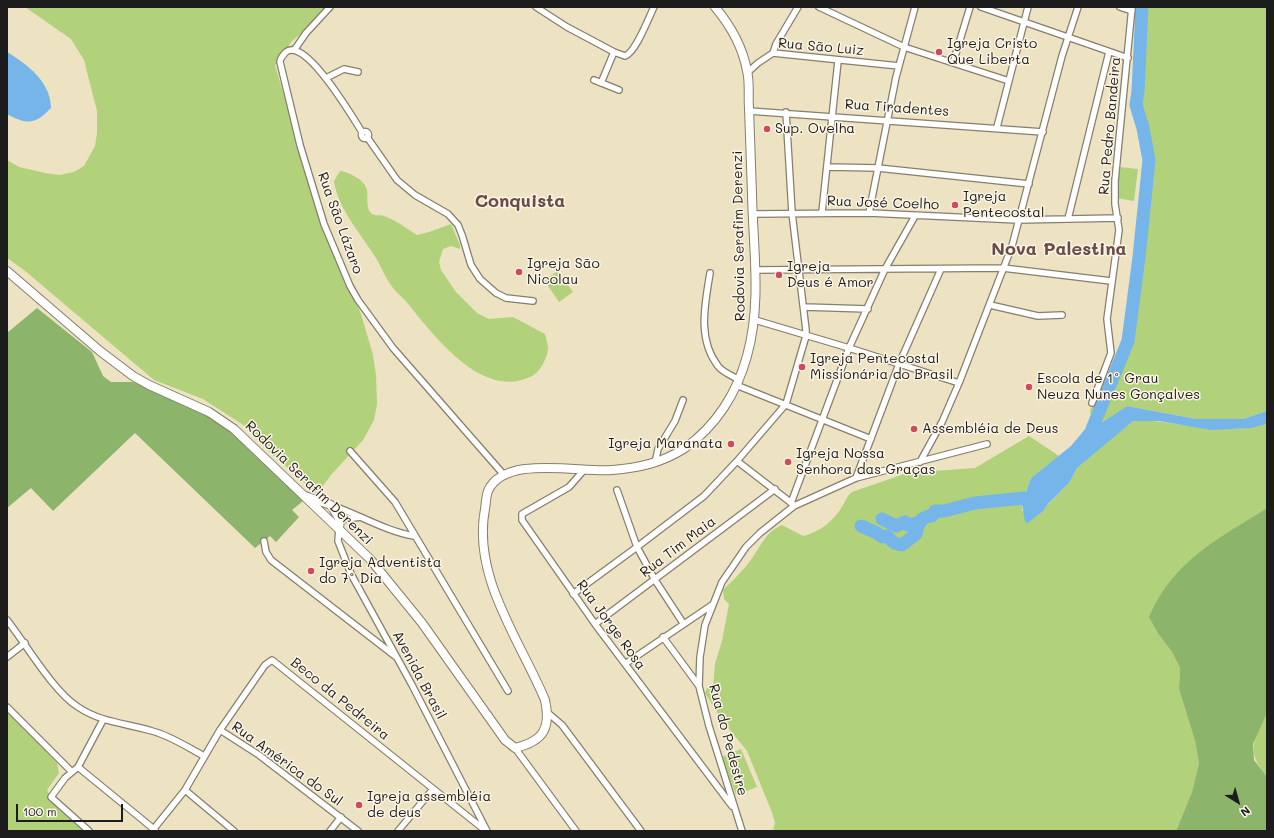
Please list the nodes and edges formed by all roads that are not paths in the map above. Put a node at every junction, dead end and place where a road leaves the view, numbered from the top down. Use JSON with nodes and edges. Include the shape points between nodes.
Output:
{"nodes":[{"id":1,"x":330,"y":7,"type":"edge"},
{"id":2,"x":536,"y":7,"type":"edge"},
{"id":3,"x":654,"y":7,"type":"edge"},
{"id":4,"x":715,"y":7,"type":"edge"},
{"id":5,"x":798,"y":7,"type":"edge"},
{"id":6,"x":819,"y":7,"type":"edge"},
{"id":7,"x":915,"y":7,"type":"edge"},
{"id":8,"x":970,"y":7,"type":"edge"},
{"id":9,"x":981,"y":7,"type":"edge"},
{"id":10,"x":1028,"y":7,"type":"edge"},
{"id":11,"x":1078,"y":7,"type":"edge"},
{"id":12,"x":1120,"y":7,"type":"edge"},
{"id":13,"x":1132,"y":9,"type":"edge"},
{"id":14,"x":1024,"y":22,"type":"junction"},
{"id":15,"x":1068,"y":37,"type":"junction"},
{"id":16,"x":904,"y":47,"type":"junction"},
{"id":17,"x":295,"y":49,"type":"junction"},
{"id":18,"x":614,"y":52,"type":"junction"},
{"id":19,"x":1110,"y":52,"type":"junction"},
{"id":20,"x":773,"y":53,"type":"junction"},
{"id":21,"x":1128,"y":58,"type":"junction"},
{"id":22,"x":838,"y":61,"type":"junction"},
{"id":23,"x":953,"y":63,"type":"junction"},
{"id":24,"x":899,"y":66,"type":"junction"},
{"id":25,"x":358,"y":72,"type":"dead end"},
{"id":26,"x":748,"y":72,"type":"junction"},
{"id":27,"x":326,"y":78,"type":"junction"},
{"id":28,"x":594,"y":80,"type":"dead end"},
{"id":29,"x":1008,"y":81,"type":"junction"},
{"id":30,"x":601,"y":83,"type":"junction"},
{"id":31,"x":619,"y":90,"type":"dead end"},
{"id":32,"x":749,"y":111,"type":"junction"},
{"id":33,"x":786,"y":112,"type":"junction"},
{"id":34,"x":833,"y":116,"type":"junction"},
{"id":35,"x":888,"y":120,"type":"junction"},
{"id":36,"x":997,"y":127,"type":"junction"},
{"id":37,"x":1043,"y":132,"type":"junction"},
{"id":38,"x":827,"y":167,"type":"junction"},
{"id":39,"x":878,"y":168,"type":"junction"},
{"id":40,"x":1029,"y":184,"type":"junction"},
{"id":41,"x":822,"y":212,"type":"junction"},
{"id":42,"x":792,"y":213,"type":"junction"},
{"id":43,"x":869,"y":213,"type":"junction"},
{"id":44,"x":753,"y":214,"type":"junction"},
{"id":45,"x":915,"y":216,"type":"junction"},
{"id":46,"x":1118,"y":218,"type":"junction"},
{"id":47,"x":1068,"y":219,"type":"junction"},
{"id":48,"x":1018,"y":220,"type":"junction"},
{"id":49,"x":1004,"y":268,"type":"junction"},
{"id":50,"x":798,"y":269,"type":"junction"},
{"id":51,"x":886,"y":269,"type":"junction"},
{"id":52,"x":941,"y":269,"type":"junction"},
{"id":53,"x":755,"y":270,"type":"junction"},
{"id":54,"x":7,"y":271,"type":"edge"},
{"id":55,"x":710,"y":273,"type":"dead end"},
{"id":56,"x":1111,"y":281,"type":"junction"},
{"id":57,"x":533,"y":301,"type":"dead end"},
{"id":58,"x":990,"y":305,"type":"junction"},
{"id":59,"x":804,"y":307,"type":"junction"},
{"id":60,"x":868,"y":309,"type":"junction"},
{"id":61,"x":1062,"y":315,"type":"dead end"},
{"id":62,"x":755,"y":320,"type":"junction"},
{"id":63,"x":806,"y":336,"type":"junction"},
{"id":64,"x":849,"y":348,"type":"junction"},
{"id":65,"x":899,"y":364,"type":"junction"},
{"id":66,"x":738,"y":382,"type":"junction"},
{"id":67,"x":959,"y":383,"type":"junction"},
{"id":68,"x":682,"y":400,"type":"dead end"},
{"id":69,"x":1092,"y":403,"type":"dead end"},
{"id":70,"x":786,"y":404,"type":"junction"},
{"id":71,"x":822,"y":418,"type":"junction"},
{"id":72,"x":871,"y":439,"type":"junction"},
{"id":73,"x":988,"y":444,"type":"dead end"},
{"id":74,"x":350,"y":451,"type":"dead end"},
{"id":75,"x":737,"y":461,"type":"junction"},
{"id":76,"x":920,"y":462,"type":"junction"},
{"id":77,"x":655,"y":463,"type":"junction"},
{"id":78,"x":584,"y":470,"type":"junction"},
{"id":79,"x":504,"y":475,"type":"junction"},
{"id":80,"x":856,"y":478,"type":"junction"},
{"id":81,"x":775,"y":489,"type":"junction"},
{"id":82,"x":617,"y":490,"type":"dead end"},
{"id":83,"x":304,"y":496,"type":"junction"},
{"id":84,"x":793,"y":504,"type":"junction"},
{"id":85,"x":331,"y":505,"type":"junction"},
{"id":86,"x":361,"y":516,"type":"junction"},
{"id":87,"x":339,"y":524,"type":"junction"},
{"id":88,"x":414,"y":536,"type":"junction"},
{"id":89,"x":264,"y":541,"type":"dead end"},
{"id":90,"x":637,"y":547,"type":"junction"},
{"id":91,"x":655,"y":580,"type":"junction"},
{"id":92,"x":573,"y":594,"type":"junction"},
{"id":93,"x":712,"y":604,"type":"junction"},
{"id":94,"x":7,"y":620,"type":"edge"},
{"id":95,"x":683,"y":623,"type":"junction"},
{"id":96,"x":594,"y":624,"type":"junction"},
{"id":97,"x":663,"y":636,"type":"junction"},
{"id":98,"x":25,"y":643,"type":"junction"},
{"id":99,"x":7,"y":657,"type":"edge"},
{"id":100,"x":398,"y":658,"type":"junction"},
{"id":101,"x":625,"y":664,"type":"junction"},
{"id":102,"x":699,"y":686,"type":"junction"},
{"id":103,"x":508,"y":691,"type":"dead end"},
{"id":104,"x":7,"y":707,"type":"edge"},
{"id":105,"x":548,"y":713,"type":"junction"},
{"id":106,"x":103,"y":720,"type":"junction"},
{"id":107,"x":220,"y":730,"type":"junction"},
{"id":108,"x":515,"y":748,"type":"junction"},
{"id":109,"x":204,"y":756,"type":"junction"},
{"id":110,"x":78,"y":767,"type":"junction"},
{"id":111,"x":72,"y":772,"type":"junction"},
{"id":112,"x":433,"y":789,"type":"junction"},
{"id":113,"x":185,"y":790,"type":"junction"},
{"id":114,"x":734,"y":809,"type":"junction"},
{"id":115,"x":341,"y":818,"type":"junction"},
{"id":116,"x":154,"y":830,"type":"edge"},
{"id":117,"x":89,"y":831,"type":"edge"},
{"id":118,"x":234,"y":831,"type":"edge"},
{"id":119,"x":330,"y":831,"type":"edge"},
{"id":120,"x":358,"y":831,"type":"edge"},
{"id":121,"x":398,"y":831,"type":"edge"},
{"id":122,"x":486,"y":831,"type":"edge"},
{"id":123,"x":576,"y":831,"type":"edge"},
{"id":124,"x":641,"y":831,"type":"edge"},
{"id":125,"x":742,"y":831,"type":"edge"}],
"edges":[{"from":1,"to":17,"type":"street"},
{"from":2,"to":18,"type":"street"},
{"from":3,"to":18,"type":"street","via":[[631,52],[625,56]]},
{"from":4,"to":26,"type":"main road","name":"Rodovia Serafim Derenzi","via":[[732,31]]},
{"from":5,"to":20,"type":"street"},
{"from":6,"to":16,"type":"street"},
{"from":7,"to":16,"type":"street"},
{"from":8,"to":23,"type":"street"},
{"from":9,"to":14,"type":"street"},
{"from":10,"to":14,"type":"street"},
{"from":11,"to":15,"type":"street"},
{"from":12,"to":13,"type":"street"},
{"from":13,"to":21,"type":"street","name":"Rua Pedro Bandeira"},
{"from":14,"to":15,"type":"street"},
{"from":14,"to":29,"type":"street"},
{"from":15,"to":19,"type":"street"},
{"from":15,"to":37,"type":"street"},
{"from":16,"to":23,"type":"street"},
{"from":16,"to":24,"type":"street"},
{"from":17,"to":27,"type":"street","via":[[311,61]]},
{"from":17,"to":79,"type":"street","name":"Rua São Lázaro","via":[[287,51],[280,62],[300,145],[324,224],[350,286],[393,348]]},
{"from":18,"to":30,"type":"street"},
{"from":19,"to":21,"type":"street"},
{"from":19,"to":47,"type":"street"},
{"from":20,"to":22,"type":"street","name":"Rua São Luiz"},
{"from":20,"to":26,"type":"street","name":"Rua São Luiz"},
{"from":21,"to":46,"type":"street","name":"Rua Pedro Bandeira","via":[[1115,181]]},
{"from":22,"to":24,"type":"street","name":"Rua São Luiz"},
{"from":22,"to":34,"type":"street"},
{"from":23,"to":29,"type":"street"},
{"from":24,"to":35,"type":"street"},
{"from":25,"to":27,"type":"street","via":[[344,69]]},
{"from":26,"to":32,"type":"main road","name":"Rodovia Serafim Derenzi"},
{"from":27,"to":57,"type":"street","via":[[362,132],[367,132],[367,138],[397,180],[415,195],[448,214],[458,225],[471,265],[480,278],[496,293],[506,298]]},
{"from":28,"to":30,"type":"street"},
{"from":29,"to":36,"type":"street"},
{"from":30,"to":31,"type":"street"},
{"from":32,"to":33,"type":"street","name":"Rua Tiradentes"},
{"from":32,"to":44,"type":"main road","name":"Rodovia Serafim Derenzi"},
{"from":33,"to":34,"type":"street","name":"Rua Tiradentes"},
{"from":33,"to":42,"type":"street"},
{"from":34,"to":35,"type":"street","name":"Rua Tiradentes"},
{"from":34,"to":38,"type":"street"},
{"from":35,"to":36,"type":"street","name":"Rua Tiradentes"},
{"from":35,"to":39,"type":"street"},
{"from":36,"to":37,"type":"street","name":"Rua Tiradentes"},
{"from":37,"to":40,"type":"street"},
{"from":38,"to":39,"type":"street"},
{"from":38,"to":41,"type":"street"},
{"from":39,"to":40,"type":"street"},
{"from":39,"to":43,"type":"street"},
{"from":40,"to":48,"type":"street"},
{"from":41,"to":42,"type":"street","name":"Rua José Coelho"},
{"from":41,"to":43,"type":"street","name":"Rua José Coelho"},
{"from":42,"to":44,"type":"street","name":"Rua José Coelho"},
{"from":42,"to":50,"type":"street"},
{"from":43,"to":45,"type":"street","name":"Rua José Coelho"},
{"from":44,"to":53,"type":"main road","name":"Rodovia Serafim Derenzi"},
{"from":45,"to":48,"type":"street","name":"Rua José Coelho"},
{"from":45,"to":51,"type":"street"},
{"from":46,"to":47,"type":"street","name":"Rua José Coelho"},
{"from":46,"to":56,"type":"street","name":"Rua Pedro Bandeira","via":[[1119,230]]},
{"from":47,"to":48,"type":"street","name":"Rua José Coelho"},
{"from":48,"to":49,"type":"street"},
{"from":49,"to":52,"type":"street"},
{"from":49,"to":56,"type":"street"},
{"from":49,"to":58,"type":"street"},
{"from":50,"to":51,"type":"street"},
{"from":50,"to":53,"type":"street"},
{"from":50,"to":59,"type":"street"},
{"from":51,"to":52,"type":"street"},
{"from":51,"to":60,"type":"street"},
{"from":52,"to":65,"type":"street"},
{"from":53,"to":62,"type":"main road","name":"Rodovia Serafim Derenzi"},
{"from":54,"to":83,"type":"main road","name":"Rodovia Serafim Derenzi","via":[[133,376],[209,412],[234,429]]},
{"from":55,"to":66,"type":"street","via":[[704,334],[718,367]]},
{"from":56,"to":69,"type":"street","name":"Rua Pedro Bandeira","via":[[1108,319],[1111,353]]},
{"from":58,"to":61,"type":"street","via":[[1038,316]]},
{"from":58,"to":67,"type":"street"},
{"from":59,"to":60,"type":"street"},
{"from":59,"to":63,"type":"street"},
{"from":60,"to":64,"type":"street"},
{"from":62,"to":63,"type":"street"},
{"from":62,"to":66,"type":"main road","name":"Rodovia Serafim Derenzi","via":[[748,355]]},
{"from":63,"to":64,"type":"street"},
{"from":63,"to":70,"type":"street"},
{"from":64,"to":65,"type":"street"},
{"from":64,"to":71,"type":"street"},
{"from":65,"to":67,"type":"street"},
{"from":65,"to":72,"type":"street"},
{"from":66,"to":70,"type":"street"},
{"from":66,"to":77,"type":"main road","name":"Rodovia Serafim Derenzi","via":[[723,409],[702,434],[685,448]]},
{"from":67,"to":76,"type":"street","via":[[942,422]]},
{"from":68,"to":77,"type":"street","via":[[675,421],[658,449]]},
{"from":70,"to":71,"type":"street"},
{"from":70,"to":75,"type":"street","name":"Rua Tim Maia"},
{"from":71,"to":72,"type":"street"},
{"from":71,"to":84,"type":"street"},
{"from":72,"to":80,"type":"street"},
{"from":73,"to":76,"type":"street","name":"Rua do Pedestre"},
{"from":74,"to":88,"type":"street","via":[[395,502]]},
{"from":75,"to":81,"type":"street"},
{"from":75,"to":90,"type":"street","name":"Rua Tim Maia","via":[[704,496]]},
{"from":76,"to":80,"type":"street","name":"Rua do Pedestre"},
{"from":77,"to":78,"type":"main road","name":"Rodovia Serafim Derenzi","via":[[644,467],[614,470]]},
{"from":78,"to":79,"type":"main road","name":"Rodovia Serafim Derenzi","via":[[544,467]]},
{"from":78,"to":92,"type":"street","name":"Rua Jorge Rosa","via":[[569,487],[525,511],[522,517],[524,524]]},
{"from":79,"to":105,"type":"main road","name":"Rodovia Serafim Derenzi","via":[[488,490],[483,542],[487,568],[500,604],[545,700]]},
{"from":80,"to":84,"type":"street","name":"Rua do Pedestre"},
{"from":81,"to":84,"type":"street"},
{"from":81,"to":91,"type":"street","name":"Rua Tim Maia"},
{"from":82,"to":90,"type":"street"},
{"from":83,"to":85,"type":"main road"},
{"from":83,"to":87,"type":"main road","name":"Rodovia Serafim Derenzi"},
{"from":84,"to":93,"type":"street","name":"Rua do Pedestre","via":[[746,547],[722,582]]},
{"from":85,"to":86,"type":"street"},
{"from":85,"to":87,"type":"main road"},
{"from":86,"to":87,"type":"street"},
{"from":86,"to":88,"type":"street","via":[[390,531]]},
{"from":87,"to":100,"type":"street","name":"Avenida Brasil","via":[[338,541],[351,574]]},
{"from":87,"to":108,"type":"main road","name":"Rodovia Serafim Derenzi","via":[[393,586],[496,729]]},
{"from":88,"to":103,"type":"street"},
{"from":89,"to":100,"type":"street","via":[[271,560]]},
{"from":90,"to":91,"type":"street"},
{"from":90,"to":92,"type":"street","name":"Rua Tim Maia"},
{"from":91,"to":95,"type":"street"},
{"from":91,"to":96,"type":"street","name":"Rua Tim Maia"},
{"from":92,"to":96,"type":"street","name":"Rua Jorge Rosa"},
{"from":93,"to":95,"type":"street"},
{"from":93,"to":102,"type":"street","name":"Rua do Pedestre","via":[[704,632]]},
{"from":94,"to":98,"type":"street"},
{"from":95,"to":97,"type":"street"},
{"from":96,"to":101,"type":"street","name":"Rua Jorge Rosa"},
{"from":97,"to":101,"type":"street"},
{"from":97,"to":102,"type":"street"},
{"from":98,"to":99,"type":"street"},
{"from":98,"to":106,"type":"street","via":[[63,695],[77,707]]},
{"from":100,"to":122,"type":"street","name":"Avenida Brasil"},
{"from":101,"to":114,"type":"street","name":"Rua Jorge Rosa"},
{"from":102,"to":114,"type":"street","name":"Rua do Pedestre"},
{"from":104,"to":111,"type":"street"},
{"from":105,"to":108,"type":"main road","name":"Rodovia Serafim Derenzi","via":[[543,734],[528,745]]},
{"from":105,"to":124,"type":"street","via":[[562,725]]},
{"from":106,"to":109,"type":"street","via":[[153,731]]},
{"from":106,"to":110,"type":"street"},
{"from":107,"to":109,"type":"street","name":"Beco da Pedreira"},
{"from":107,"to":112,"type":"street","name":"Beco da Pedreira","via":[[265,665],[272,660]]},
{"from":107,"to":115,"type":"street","name":"Rua América do Sul","via":[[259,755]]},
{"from":108,"to":123,"type":"street"},
{"from":109,"to":113,"type":"street","name":"Beco da Pedreira"},
{"from":110,"to":111,"type":"street"},
{"from":110,"to":116,"type":"street"},
{"from":111,"to":117,"type":"street","via":[[52,795],[52,800]]},
{"from":112,"to":121,"type":"street"},
{"from":112,"to":122,"type":"street","name":"Beco da Pedreira"},
{"from":113,"to":116,"type":"street","name":"Beco da Pedreira"},
{"from":113,"to":118,"type":"street"},
{"from":114,"to":125,"type":"street"},
{"from":115,"to":119,"type":"street"},
{"from":115,"to":120,"type":"street","name":"Rua América do Sul"}]}
